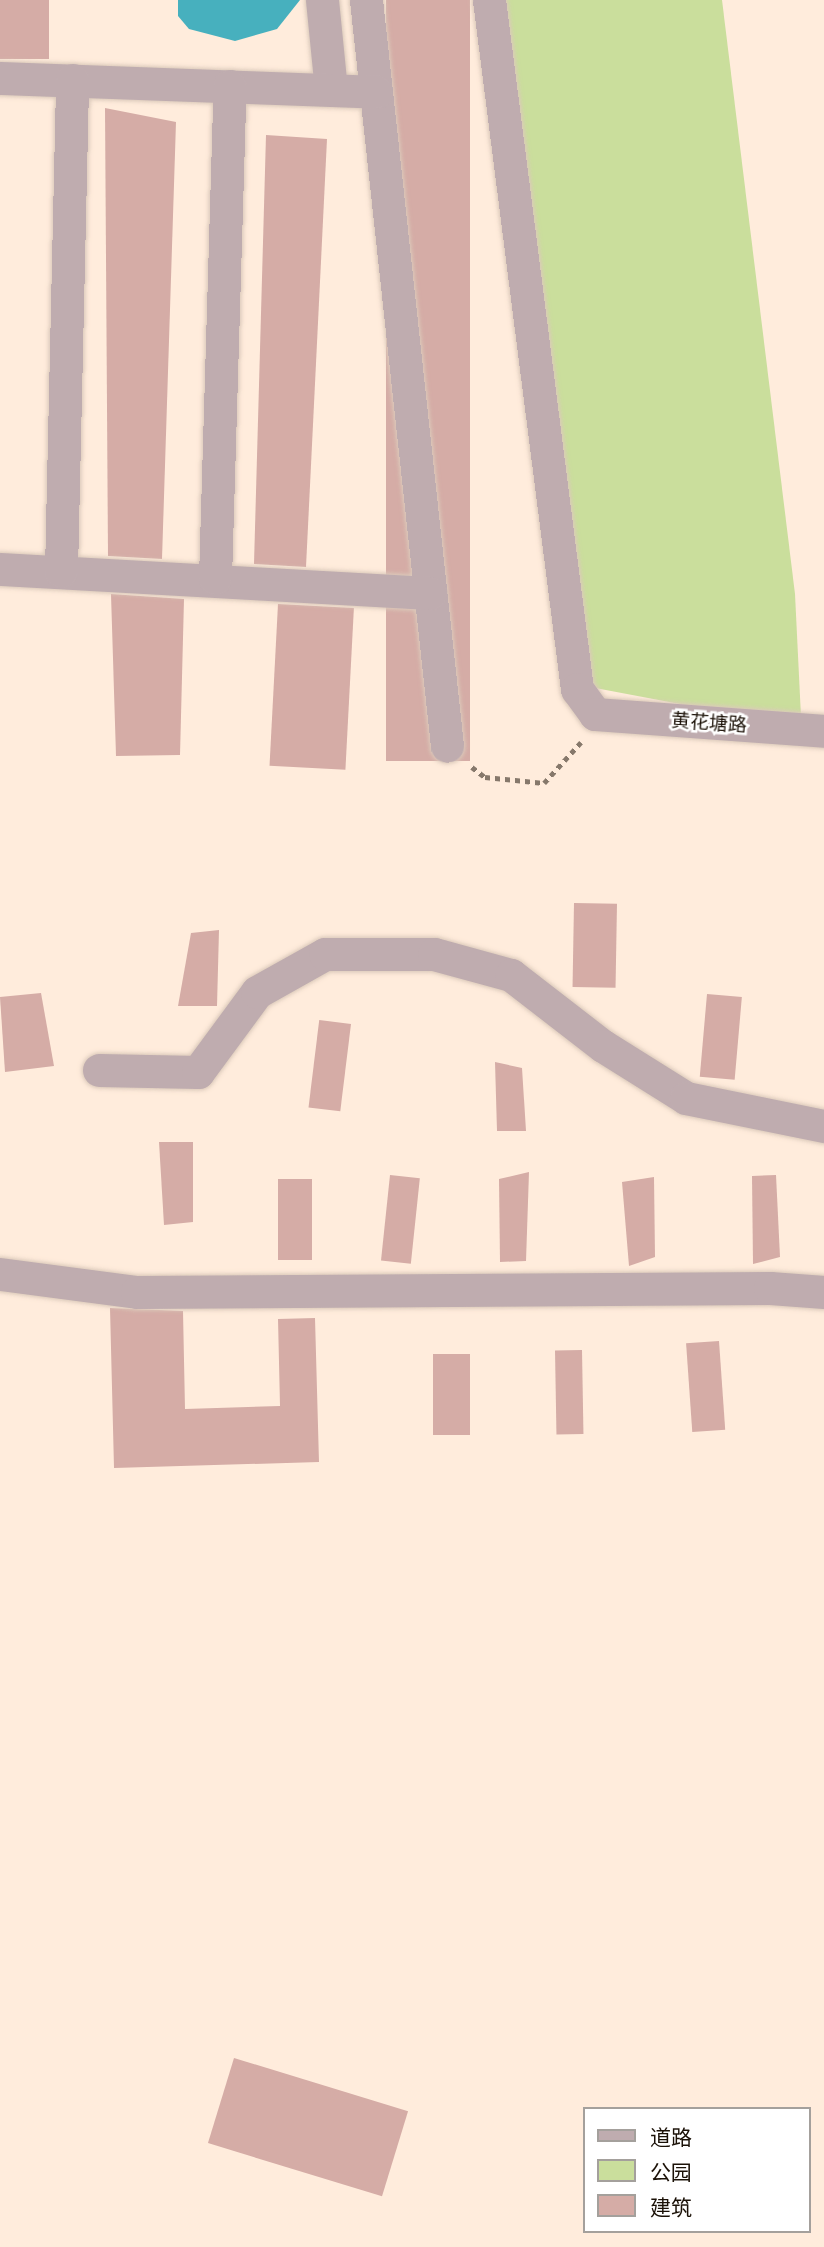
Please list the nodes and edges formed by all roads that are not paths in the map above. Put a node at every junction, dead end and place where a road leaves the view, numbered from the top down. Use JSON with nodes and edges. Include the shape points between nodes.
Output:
{"nodes":[{"id":1,"x":321,"y":0,"type":"edge"},
{"id":2,"x":366,"y":0,"type":"edge"},
{"id":3,"x":489,"y":0,"type":"edge"},
{"id":4,"x":0,"y":78,"type":"edge"},
{"id":5,"x":72,"y":80,"type":"junction"},
{"id":6,"x":230,"y":86,"type":"junction"},
{"id":7,"x":331,"y":90,"type":"junction"},
{"id":8,"x":376,"y":92,"type":"junction"},
{"id":9,"x":0,"y":569,"type":"edge"},
{"id":10,"x":61,"y":571,"type":"junction"},
{"id":11,"x":215,"y":578,"type":"junction"},
{"id":12,"x":430,"y":593,"type":"junction"},
{"id":13,"x":824,"y":731,"type":"edge"},
{"id":14,"x":447,"y":746,"type":"road end"},
{"id":15,"x":99,"y":1070,"type":"dead end"},
{"id":16,"x":824,"y":1126,"type":"edge"},
{"id":17,"x":0,"y":1274,"type":"edge"},
{"id":18,"x":824,"y":1293,"type":"edge"}],
"edges":[{"from":1,"to":7,"type":"street"},
{"from":2,"to":8,"type":"street"},
{"from":3,"to":13,"type":"street","name":"黄花塘路","via":[[577,688],[595,714]]},
{"from":4,"to":5,"type":"street"},
{"from":5,"to":6,"type":"street"},
{"from":5,"to":10,"type":"street"},
{"from":6,"to":7,"type":"street"},
{"from":6,"to":11,"type":"street"},
{"from":7,"to":8,"type":"street"},
{"from":8,"to":12,"type":"street"},
{"from":9,"to":10,"type":"street"},
{"from":10,"to":11,"type":"street"},
{"from":11,"to":12,"type":"street"},
{"from":12,"to":14,"type":"street"},
{"from":15,"to":16,"type":"street","via":[[198,1072],[257,992],[325,954],[433,954],[511,975],[603,1046],[686,1098]]},
{"from":17,"to":18,"type":"street","via":[[137,1292],[770,1288]]}]}
